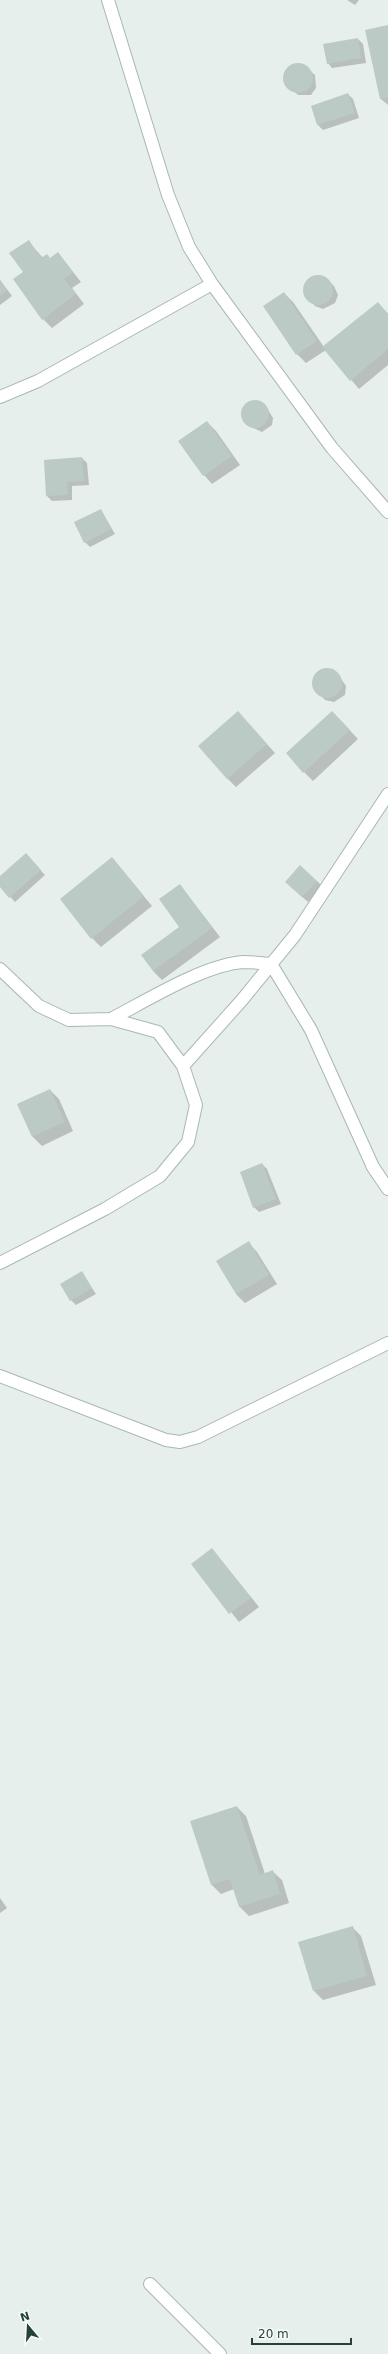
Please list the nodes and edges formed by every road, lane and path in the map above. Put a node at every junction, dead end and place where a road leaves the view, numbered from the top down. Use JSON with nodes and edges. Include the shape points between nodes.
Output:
{"nodes":[{"id":1,"x":108,"y":0,"type":"edge"},
{"id":2,"x":212,"y":284,"type":"junction"},
{"id":3,"x":0,"y":397,"type":"edge"},
{"id":4,"x":388,"y":512,"type":"edge"},
{"id":5,"x":388,"y":794,"type":"edge"},
{"id":6,"x":271,"y":964,"type":"junction"},
{"id":7,"x":0,"y":969,"type":"edge"},
{"id":8,"x":111,"y":1019,"type":"junction"},
{"id":9,"x":183,"y":1066,"type":"junction"},
{"id":10,"x":388,"y":1189,"type":"edge"},
{"id":11,"x":0,"y":1263,"type":"edge"},
{"id":12,"x":388,"y":1343,"type":"edge"},
{"id":13,"x":0,"y":1376,"type":"edge"},
{"id":14,"x":150,"y":2284,"type":"dead end"},
{"id":15,"x":220,"y":2354,"type":"edge"}],
"edges":[{"from":1,"to":2,"type":"street","via":[[168,195],[189,247]]},
{"from":2,"to":3,"type":"street","via":[[38,381]]},
{"from":2,"to":4,"type":"street","via":[[332,448]]},
{"from":5,"to":6,"type":"street","via":[[295,935]]},
{"from":6,"to":8,"type":"street","via":[[243,962],[218,968]]},
{"from":6,"to":9,"type":"street"},
{"from":6,"to":10,"type":"street","via":[[311,1030],[373,1167]]},
{"from":7,"to":8,"type":"street","via":[[39,1006],[69,1020]]},
{"from":8,"to":9,"type":"street","via":[[158,1032]]},
{"from":9,"to":11,"type":"street","via":[[196,1105],[188,1142],[160,1176],[105,1209]]},
{"from":12,"to":13,"type":"street","via":[[198,1437],[180,1442],[166,1440]]},
{"from":14,"to":15,"type":"street"}]}
